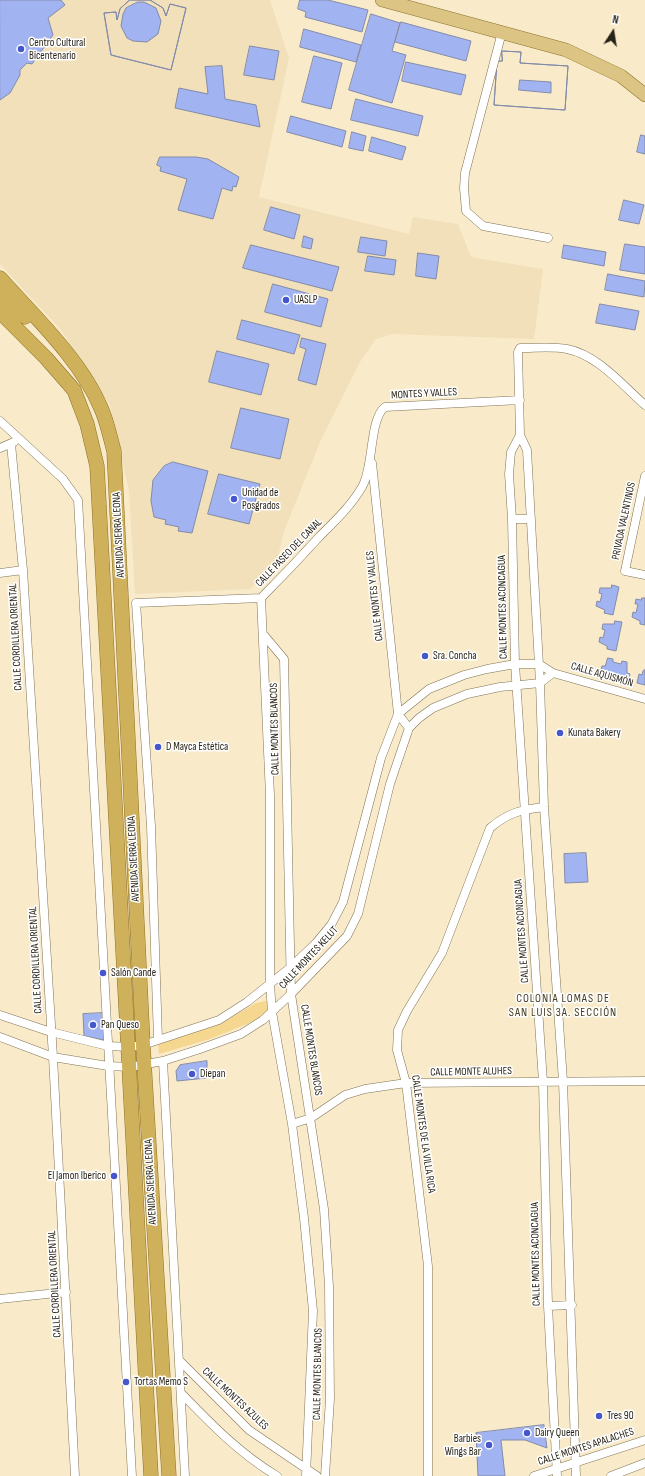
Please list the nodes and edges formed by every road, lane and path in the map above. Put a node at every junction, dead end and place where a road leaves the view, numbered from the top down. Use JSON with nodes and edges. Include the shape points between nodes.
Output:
{"nodes":[{"id":1,"x":382,"y":0,"type":"edge"},
{"id":2,"x":502,"y":32,"type":"junction"},
{"id":3,"x":645,"y":95,"type":"edge"},
{"id":4,"x":548,"y":238,"type":"dead end"},
{"id":5,"x":0,"y":278,"type":"edge"},
{"id":6,"x":0,"y":296,"type":"edge"},
{"id":7,"x":0,"y":312,"type":"edge"},
{"id":8,"x":59,"y":345,"type":"junction"},
{"id":9,"x":520,"y":400,"type":"junction"},
{"id":10,"x":645,"y":405,"type":"edge"},
{"id":11,"x":0,"y":421,"type":"edge"},
{"id":12,"x":520,"y":435,"type":"junction"},
{"id":13,"x":20,"y":439,"type":"junction"},
{"id":14,"x":11,"y":444,"type":"junction"},
{"id":15,"x":0,"y":448,"type":"edge"},
{"id":16,"x":371,"y":458,"type":"junction"},
{"id":17,"x":645,"y":476,"type":"edge"},
{"id":18,"x":512,"y":519,"type":"junction"},
{"id":19,"x":531,"y":519,"type":"junction"},
{"id":20,"x":23,"y":570,"type":"junction"},
{"id":21,"x":0,"y":573,"type":"edge"},
{"id":22,"x":645,"y":575,"type":"edge"},
{"id":23,"x":261,"y":598,"type":"junction"},
{"id":24,"x":136,"y":603,"type":"joint"},
{"id":25,"x":262,"y":634,"type":"junction"},
{"id":26,"x":515,"y":664,"type":"junction"},
{"id":27,"x":539,"y":664,"type":"junction"},
{"id":28,"x":553,"y":673,"type":"junction"},
{"id":29,"x":540,"y":683,"type":"junction"},
{"id":30,"x":516,"y":686,"type":"junction"},
{"id":31,"x":645,"y":699,"type":"edge"},
{"id":32,"x":398,"y":714,"type":"junction"},
{"id":33,"x":409,"y":728,"type":"junction"},
{"id":34,"x":544,"y":807,"type":"junction"},
{"id":35,"x":525,"y":810,"type":"junction"},
{"id":36,"x":136,"y":898,"type":"junction"},
{"id":37,"x":120,"y":899,"type":"junction"},
{"id":38,"x":291,"y":967,"type":"junction"},
{"id":39,"x":270,"y":984,"type":"junction"},
{"id":40,"x":291,"y":994,"type":"junction"},
{"id":41,"x":272,"y":1012,"type":"junction"},
{"id":42,"x":0,"y":1015,"type":"edge"},
{"id":43,"x":51,"y":1032,"type":"junction"},
{"id":44,"x":0,"y":1037,"type":"edge"},
{"id":45,"x":158,"y":1040,"type":"junction"},
{"id":46,"x":143,"y":1045,"type":"junction"},
{"id":47,"x":108,"y":1046,"type":"junction"},
{"id":48,"x":129,"y":1048,"type":"junction"},
{"id":49,"x":53,"y":1056,"type":"junction"},
{"id":50,"x":162,"y":1061,"type":"junction"},
{"id":51,"x":144,"y":1064,"type":"junction"},
{"id":52,"x":108,"y":1066,"type":"junction"},
{"id":53,"x":130,"y":1067,"type":"junction"},
{"id":54,"x":563,"y":1081,"type":"junction"},
{"id":55,"x":645,"y":1081,"type":"edge"},
{"id":56,"x":543,"y":1082,"type":"junction"},
{"id":57,"x":406,"y":1083,"type":"junction"},
{"id":58,"x":311,"y":1118,"type":"junction"},
{"id":59,"x":292,"y":1124,"type":"junction"},
{"id":60,"x":66,"y":1292,"type":"junction"},
{"id":61,"x":0,"y":1299,"type":"edge"},
{"id":62,"x":572,"y":1305,"type":"junction"},
{"id":63,"x":548,"y":1306,"type":"junction"},
{"id":64,"x":180,"y":1361,"type":"junction"},
{"id":65,"x":182,"y":1393,"type":"junction"},
{"id":66,"x":645,"y":1440,"type":"edge"},
{"id":67,"x":576,"y":1463,"type":"junction"},
{"id":68,"x":645,"y":1463,"type":"edge"},
{"id":69,"x":306,"y":1472,"type":"edge"},
{"id":70,"x":557,"y":1472,"type":"edge"},
{"id":71,"x":75,"y":1476,"type":"edge"},
{"id":72,"x":132,"y":1476,"type":"edge"},
{"id":73,"x":151,"y":1476,"type":"edge"},
{"id":74,"x":169,"y":1476,"type":"edge"},
{"id":75,"x":185,"y":1476,"type":"edge"},
{"id":76,"x":277,"y":1476,"type":"edge"},
{"id":77,"x":317,"y":1476,"type":"edge"},
{"id":78,"x":325,"y":1476,"type":"edge"},
{"id":79,"x":428,"y":1476,"type":"edge"},
{"id":80,"x":534,"y":1476,"type":"edge"},
{"id":81,"x":576,"y":1476,"type":"edge"},
{"id":82,"x":611,"y":1476,"type":"edge"}],
"edges":[{"from":1,"to":2,"type":"main road"},
{"from":2,"to":3,"type":"main road","via":[[566,50],[621,76]]},
{"from":2,"to":4,"type":"street","via":[[465,173],[466,211],[483,226]]},
{"from":5,"to":8,"type":"highway","name":"AVENIDA SIERRA LEONA"},
{"from":6,"to":8,"type":"highway"},
{"from":7,"to":37,"type":"highway","name":"AVENIDA SIERRA LEONA","via":[[74,390],[87,424],[97,466]]},
{"from":8,"to":36,"type":"highway","name":"AVENIDA SIERRA LEONA","via":[[86,380],[101,408],[114,451]]},
{"from":9,"to":10,"type":"street","name":"CALLE MONTES ACONCAGUA","via":[[520,348],[568,349],[584,355],[599,365]]},
{"from":9,"to":12,"type":"street","name":"CALLE MONTES ACONCAGUA"},
{"from":9,"to":16,"type":"street","name":"MONTES Y VALLES","via":[[385,407],[376,418]]},
{"from":11,"to":13,"type":"street"},
{"from":12,"to":18,"type":"street","name":"CALLE MONTES ACONCAGUA","via":[[511,452],[509,474]]},
{"from":12,"to":19,"type":"street","name":"CALLE MONTES ACONCAGUA","via":[[527,450]]},
{"from":13,"to":14,"type":"street"},
{"from":13,"to":47,"type":"street","via":[[63,479],[78,500]]},
{"from":14,"to":15,"type":"street"},
{"from":14,"to":20,"type":"street","name":"CALLE CORDILLERA ORIENTAL"},
{"from":16,"to":23,"type":"street","name":"CALLE PASEO DEL CANAL","via":[[362,486],[348,507]]},
{"from":16,"to":32,"type":"street","name":"CALLE MONTES Y VALLES"},
{"from":17,"to":22,"type":"street","name":"PRIVADA VALENTINOS","via":[[625,571]]},
{"from":18,"to":19,"type":"street"},
{"from":18,"to":26,"type":"street","name":"CALLE MONTES ACONCAGUA"},
{"from":19,"to":27,"type":"street","name":"CALLE MONTES ACONCAGUA"},
{"from":20,"to":21,"type":"street"},
{"from":20,"to":43,"type":"street","name":"CALLE CORDILLERA ORIENTAL"},
{"from":23,"to":24,"type":"street","name":"CALLE PASEO DEL CANAL"},
{"from":23,"to":25,"type":"street","name":"CALLE MONTES BLANCOS"},
{"from":24,"to":45,"type":"street","name":"AVENIDA SIERRA LEONA","via":[[151,826]]},
{"from":25,"to":38,"type":"street","name":"CALLE MONTES BLANCOS","via":[[284,659]]},
{"from":25,"to":39,"type":"street","name":"CALLE MONTES BLANCOS","via":[[270,795]]},
{"from":26,"to":27,"type":"street","name":"CALLE MONTES KELUT"},
{"from":26,"to":30,"type":"street","name":"CALLE MONTES ACONCAGUA"},
{"from":26,"to":32,"type":"street","name":"CALLE MONTES KELUT","via":[[464,675],[441,683],[428,689]]},
{"from":27,"to":28,"type":"street","name":"CALLE AQUISMÓN"},
{"from":27,"to":29,"type":"street","name":"CALLE MONTES ACONCAGUA"},
{"from":28,"to":29,"type":"street","name":"CALLE AQUISMÓN"},
{"from":28,"to":31,"type":"street","name":"CALLE AQUISMÓN"},
{"from":29,"to":30,"type":"street","name":"CALLE MONTES KELUT"},
{"from":29,"to":34,"type":"street","name":"CALLE MONTES ACONCAGUA"},
{"from":30,"to":33,"type":"street","name":"CALLE MONTES KELUT","via":[[467,694],[433,708]]},
{"from":30,"to":35,"type":"street","name":"CALLE MONTES ACONCAGUA"},
{"from":32,"to":33,"type":"street"},
{"from":32,"to":38,"type":"street","name":"CALLE MONTES KELUT","via":[[381,758],[343,902],[331,925]]},
{"from":33,"to":40,"type":"street","name":"CALLE MONTES KELUT","via":[[390,784],[358,914],[347,936]]},
{"from":34,"to":35,"type":"street","name":"CALLE MONTES DE LA VILLA RICA"},
{"from":34,"to":54,"type":"street","name":"CALLE MONTES ACONCAGUA"},
{"from":35,"to":56,"type":"street","name":"CALLE MONTES ACONCAGUA"},
{"from":35,"to":57,"type":"street","name":"CALLE MONTES DE LA VILLA RICA","via":[[504,816],[490,828],[442,953],[398,1030],[397,1050]]},
{"from":36,"to":37,"type":"highway"},
{"from":36,"to":46,"type":"highway","name":"AVENIDA SIERRA LEONA"},
{"from":37,"to":48,"type":"highway","name":"AVENIDA SIERRA LEONA"},
{"from":38,"to":39,"type":"street","name":"CALLE MONTES KELUT"},
{"from":38,"to":40,"type":"street","name":"CALLE MONTES BLANCOS"},
{"from":39,"to":41,"type":"street","name":"CALLE MONTES BLANCOS"},
{"from":39,"to":45,"type":"street","name":"CALLE MONTES KELUT","via":[[219,1020]]},
{"from":40,"to":41,"type":"street","name":"CALLE MONTES KELUT"},
{"from":40,"to":58,"type":"street","name":"CALLE MONTES BLANCOS"},
{"from":41,"to":50,"type":"street","name":"CALLE MONTES KELUT","via":[[241,1034]]},
{"from":41,"to":59,"type":"street","name":"CALLE MONTES BLANCOS"},
{"from":42,"to":43,"type":"street","name":"CALLE MONTES KELUT"},
{"from":43,"to":47,"type":"street","name":"CALLE MONTES KELUT"},
{"from":43,"to":49,"type":"street","name":"CALLE CORDILLERA ORIENTAL"},
{"from":44,"to":49,"type":"street","name":"CALLE MONTES KELUT"},
{"from":45,"to":46,"type":"street","name":"CALLE MONTES KELUT"},
{"from":46,"to":48,"type":"street","name":"CALLE MONTES KELUT"},
{"from":46,"to":51,"type":"highway","name":"AVENIDA SIERRA LEONA"},
{"from":47,"to":48,"type":"street","name":"CALLE MONTES KELUT"},
{"from":47,"to":52,"type":"street"},
{"from":48,"to":53,"type":"highway","name":"AVENIDA SIERRA LEONA"},
{"from":49,"to":52,"type":"street","name":"CALLE MONTES KELUT"},
{"from":49,"to":60,"type":"street","name":"CALLE CORDILLERA ORIENTAL"},
{"from":50,"to":51,"type":"street","name":"CALLE MONTES KELUT"},
{"from":50,"to":64,"type":"street","name":"AVENIDA SIERRA LEONA"},
{"from":51,"to":53,"type":"street","name":"CALLE MONTES KELUT"},
{"from":51,"to":74,"type":"highway","name":"AVENIDA SIERRA LEONA"},
{"from":52,"to":53,"type":"street","name":"CALLE MONTES KELUT"},
{"from":52,"to":72,"type":"street"},
{"from":53,"to":73,"type":"highway","name":"AVENIDA SIERRA LEONA"},
{"from":54,"to":55,"type":"street","name":"CALLE MONTE ALUHES"},
{"from":54,"to":56,"type":"street","name":"CALLE MONTE ALUHES"},
{"from":54,"to":62,"type":"street","name":"CALLE MONTES ACONCAGUA"},
{"from":56,"to":57,"type":"street","name":"CALLE MONTE ALUHES"},
{"from":56,"to":63,"type":"street","name":"CALLE MONTES ACONCAGUA"},
{"from":57,"to":58,"type":"street","name":"CALLE MONTE ALUHES","via":[[365,1089],[345,1095]]},
{"from":57,"to":79,"type":"street","name":"CALLE MONTES DE LA VILLA RICA","via":[[428,1266]]},
{"from":58,"to":59,"type":"street","name":"CALLE MONTE ALUHES"},
{"from":58,"to":78,"type":"street","name":"CALLE MONTES BLANCOS","via":[[324,1209],[329,1286],[330,1398]]},
{"from":59,"to":69,"type":"street","name":"CALLE MONTES BLANCOS","via":[[313,1311]]},
{"from":60,"to":61,"type":"street"},
{"from":60,"to":71,"type":"street","name":"CALLE CORDILLERA ORIENTAL"},
{"from":62,"to":63,"type":"street"},
{"from":62,"to":67,"type":"street","name":"CALLE MONTES ACONCAGUA"},
{"from":63,"to":70,"type":"street","name":"CALLE MONTES ACONCAGUA"},
{"from":64,"to":65,"type":"street","name":"AVENIDA SIERRA LEONA"},
{"from":64,"to":69,"type":"street","name":"CALLE MONTES AZULES","via":[[249,1430]]},
{"from":65,"to":75,"type":"street","name":"AVENIDA SIERRA LEONA"},
{"from":65,"to":76,"type":"street","via":[[241,1450]]},
{"from":66,"to":67,"type":"street","name":"CALLE MONTES APALACHES"},
{"from":67,"to":70,"type":"street","name":"CALLE MONTES APALACHES"},
{"from":67,"to":81,"type":"street","name":"CALLE MONTES ACONCAGUA"},
{"from":68,"to":82,"type":"street"},
{"from":69,"to":77,"type":"street","name":"CALLE MONTES AZULES"},
{"from":70,"to":80,"type":"street","name":"CALLE MONTES APALACHES"}]}
